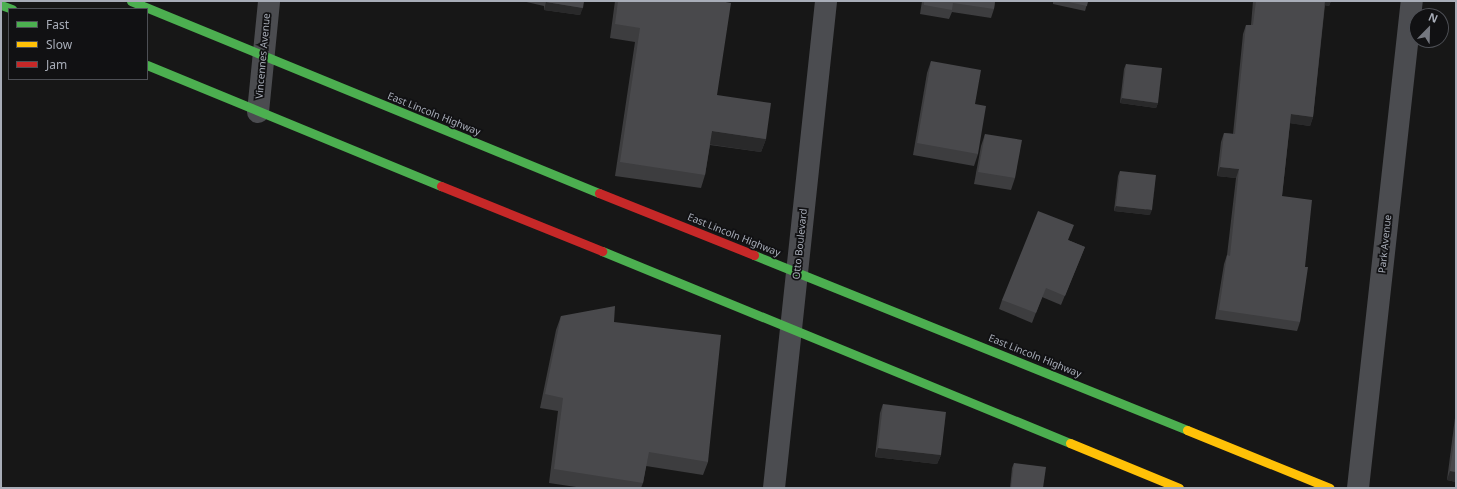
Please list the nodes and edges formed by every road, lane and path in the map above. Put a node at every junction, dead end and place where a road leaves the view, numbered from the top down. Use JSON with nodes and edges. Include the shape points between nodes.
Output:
{"nodes":[{"id":1,"x":130,"y":1,"type":"edge"},
{"id":2,"x":269,"y":1,"type":"edge"},
{"id":3,"x":826,"y":1,"type":"edge"},
{"id":4,"x":1412,"y":1,"type":"edge"},
{"id":5,"x":147,"y":8,"type":"edge"},
{"id":6,"x":148,"y":9,"type":"edge"},
{"id":7,"x":263,"y":57,"type":"junction"},
{"id":8,"x":148,"y":65,"type":"edge"},
{"id":9,"x":258,"y":112,"type":"junction"},
{"id":10,"x":797,"y":272,"type":"junction"},
{"id":11,"x":791,"y":331,"type":"junction"},
{"id":12,"x":774,"y":488,"type":"edge"},
{"id":13,"x":1179,"y":488,"type":"edge"},
{"id":14,"x":1330,"y":488,"type":"edge"},
{"id":15,"x":1358,"y":488,"type":"edge"}],
"edges":[{"from":1,"to":5,"type":"main road","name":"East Lincoln Highway"},
{"from":2,"to":7,"type":"street","name":"Vincennes Avenue"},
{"from":3,"to":10,"type":"street","name":"Otto Boulevard"},
{"from":4,"to":15,"type":"street","name":"Park Avenue"},
{"from":6,"to":7,"type":"main road","name":"East Lincoln Highway"},
{"from":7,"to":9,"type":"street","name":"Vincennes Avenue"},
{"from":7,"to":10,"type":"main road","name":"East Lincoln Highway"},
{"from":8,"to":9,"type":"main road"},
{"from":9,"to":11,"type":"main road"},
{"from":10,"to":11,"type":"street","name":"Otto Boulevard"},
{"from":10,"to":14,"type":"main road","name":"East Lincoln Highway"},
{"from":11,"to":12,"type":"street","name":"Otto Boulevard"},
{"from":11,"to":13,"type":"main road"}]}
